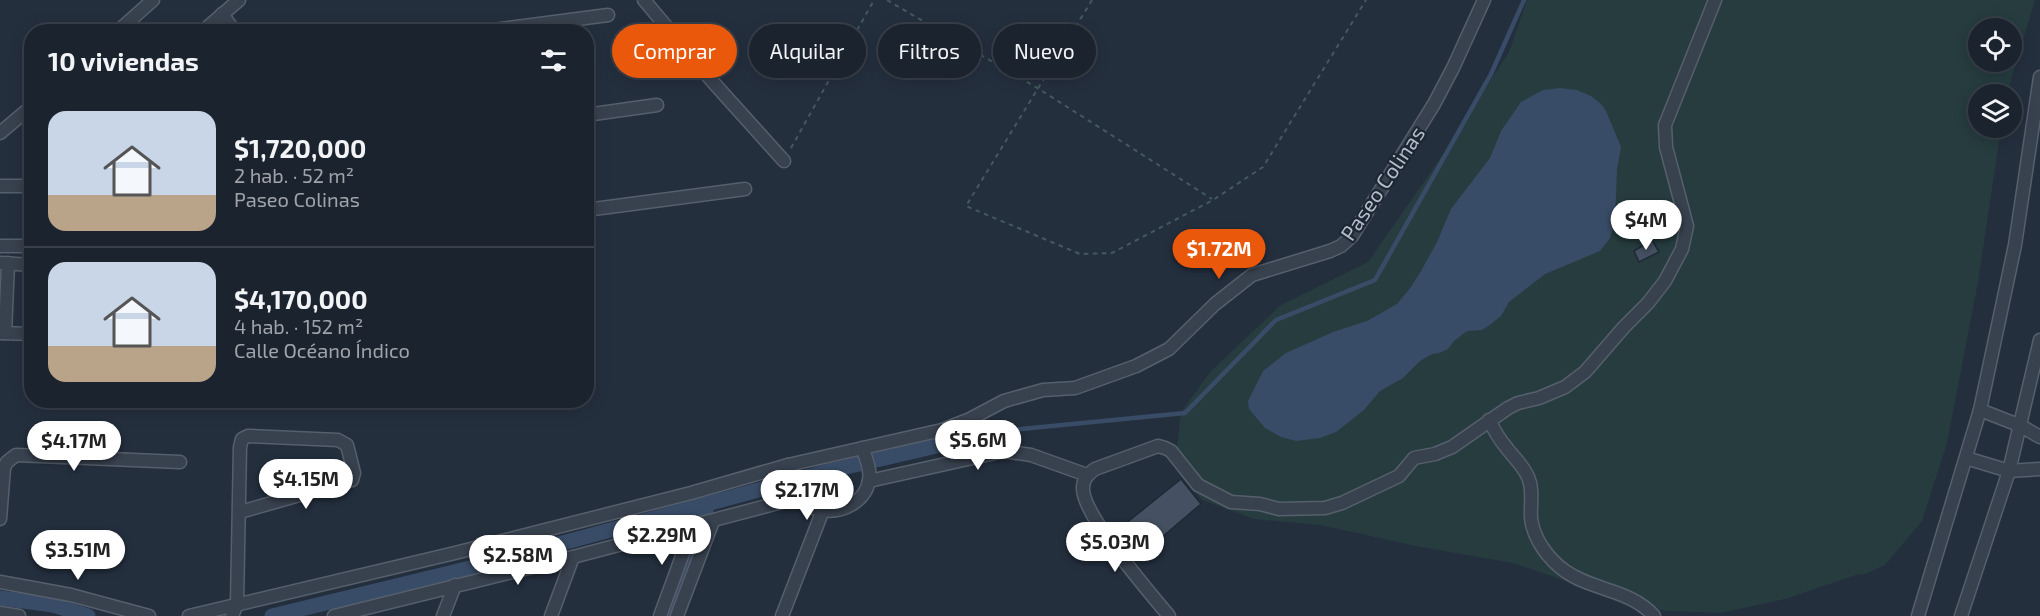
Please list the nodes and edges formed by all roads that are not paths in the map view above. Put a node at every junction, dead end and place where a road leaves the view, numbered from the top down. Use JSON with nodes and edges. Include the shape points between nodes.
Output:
{"nodes":[{"id":1,"x":153,"y":0,"type":"edge"},
{"id":2,"x":239,"y":0,"type":"edge"},
{"id":3,"x":644,"y":0,"type":"edge"},
{"id":4,"x":1484,"y":0,"type":"edge"},
{"id":5,"x":1715,"y":0,"type":"edge"},
{"id":6,"x":222,"y":14,"type":"junction"},
{"id":7,"x":608,"y":15,"type":"dead end"},
{"id":8,"x":126,"y":24,"type":"edge"},
{"id":9,"x":211,"y":24,"type":"edge"},
{"id":10,"x":230,"y":24,"type":"edge"},
{"id":11,"x":539,"y":24,"type":"edge"},
{"id":12,"x":2040,"y":77,"type":"edge"},
{"id":13,"x":657,"y":105,"type":"dead end"},
{"id":14,"x":24,"y":113,"type":"edge"},
{"id":15,"x":594,"y":114,"type":"edge"},
{"id":16,"x":0,"y":133,"type":"edge"},
{"id":17,"x":784,"y":161,"type":"road end"},
{"id":18,"x":0,"y":186,"type":"edge"},
{"id":19,"x":24,"y":186,"type":"edge"},
{"id":20,"x":745,"y":189,"type":"dead end"},
{"id":21,"x":594,"y":209,"type":"edge"},
{"id":22,"x":0,"y":246,"type":"edge"},
{"id":23,"x":24,"y":246,"type":"edge"},
{"id":24,"x":4,"y":263,"type":"edge"},
{"id":25,"x":24,"y":264,"type":"edge"},
{"id":26,"x":2,"y":333,"type":"edge"},
{"id":27,"x":24,"y":334,"type":"edge"},
{"id":28,"x":2040,"y":340,"type":"edge"},
{"id":29,"x":1980,"y":410,"type":"junction"},
{"id":30,"x":1489,"y":420,"type":"junction"},
{"id":31,"x":2021,"y":426,"type":"junction"},
{"id":32,"x":2040,"y":437,"type":"edge"},
{"id":33,"x":863,"y":451,"type":"junction"},
{"id":34,"x":1966,"y":459,"type":"junction"},
{"id":35,"x":180,"y":462,"type":"dead end"},
{"id":36,"x":2040,"y":470,"type":"edge"},
{"id":37,"x":2009,"y":471,"type":"junction"},
{"id":38,"x":869,"y":475,"type":"junction"},
{"id":39,"x":1087,"y":475,"type":"junction"},
{"id":40,"x":792,"y":482,"type":"junction"},
{"id":41,"x":823,"y":510,"type":"junction"},
{"id":42,"x":240,"y":512,"type":"junction"},
{"id":43,"x":0,"y":519,"type":"edge"},
{"id":44,"x":712,"y":521,"type":"junction"},
{"id":45,"x":693,"y":526,"type":"junction"},
{"id":46,"x":573,"y":557,"type":"junction"},
{"id":47,"x":0,"y":582,"type":"edge"},
{"id":48,"x":455,"y":585,"type":"junction"},
{"id":49,"x":235,"y":609,"type":"edge"},
{"id":50,"x":0,"y":613,"type":"edge"},
{"id":51,"x":19,"y":616,"type":"edge"},
{"id":52,"x":149,"y":616,"type":"edge"},
{"id":53,"x":189,"y":616,"type":"edge"},
{"id":54,"x":333,"y":616,"type":"edge"},
{"id":55,"x":443,"y":616,"type":"edge"},
{"id":56,"x":552,"y":616,"type":"edge"},
{"id":57,"x":660,"y":616,"type":"edge"},
{"id":58,"x":677,"y":616,"type":"edge"},
{"id":59,"x":782,"y":616,"type":"edge"},
{"id":60,"x":1169,"y":616,"type":"edge"},
{"id":61,"x":1654,"y":616,"type":"edge"},
{"id":62,"x":1918,"y":616,"type":"edge"},
{"id":63,"x":1961,"y":616,"type":"edge"}],
"edges":[{"from":1,"to":8,"type":"street"},
{"from":2,"to":6,"type":"street"},
{"from":3,"to":17,"type":"street"},
{"from":4,"to":33,"type":"street","name":"Paseo Colinas","via":[[1434,104],[1371,208],[1341,246],[1252,275],[1169,349],[1136,366],[1075,388],[1043,390],[1004,401],[942,430]]},
{"from":5,"to":30,"type":"street","via":[[1665,125],[1665,147],[1688,226],[1676,261],[1652,299],[1585,372],[1565,387],[1518,403]]},
{"from":6,"to":9,"type":"street"},
{"from":6,"to":10,"type":"street"},
{"from":7,"to":11,"type":"street"},
{"from":12,"to":29,"type":"street","via":[[2015,245]]},
{"from":13,"to":15,"type":"street"},
{"from":14,"to":16,"type":"street"},
{"from":18,"to":19,"type":"street"},
{"from":20,"to":21,"type":"street"},
{"from":22,"to":23,"type":"street"},
{"from":24,"to":25,"type":"street"},
{"from":24,"to":26,"type":"street"},
{"from":26,"to":27,"type":"street"},
{"from":28,"to":31,"type":"street"},
{"from":29,"to":31,"type":"street"},
{"from":29,"to":34,"type":"street"},
{"from":30,"to":39,"type":"street","via":[[1452,447],[1414,459],[1399,476],[1325,508],[1279,509],[1231,502],[1197,485],[1171,452],[1158,446]]},
{"from":30,"to":61,"type":"street","via":[[1529,478],[1534,529],[1557,565],[1586,582],[1639,602]]},
{"from":31,"to":32,"type":"street"},
{"from":31,"to":37,"type":"street"},
{"from":33,"to":38,"type":"street"},
{"from":33,"to":40,"type":"street","name":"Paseo Colinas"},
{"from":34,"to":37,"type":"street"},
{"from":34,"to":62,"type":"street"},
{"from":35,"to":43,"type":"street","via":[[16,455],[4,468]]},
{"from":36,"to":37,"type":"street"},
{"from":37,"to":63,"type":"street"},
{"from":38,"to":39,"type":"street","via":[[1004,451],[1031,455]]},
{"from":38,"to":41,"type":"street","via":[[865,492],[853,504]]},
{"from":39,"to":60,"type":"street","via":[[1083,489],[1089,509]]},
{"from":40,"to":41,"type":"street","via":[[806,505]]},
{"from":40,"to":44,"type":"street"},
{"from":40,"to":49,"type":"street","via":[[691,493]]},
{"from":41,"to":59,"type":"street"},
{"from":42,"to":42,"type":"street","via":[[240,445],[246,436],[339,440],[347,445],[352,480]]},
{"from":42,"to":49,"type":"street"},
{"from":44,"to":45,"type":"street"},
{"from":44,"to":58,"type":"street"},
{"from":45,"to":46,"type":"street"},
{"from":45,"to":57,"type":"street"},
{"from":46,"to":48,"type":"street"},
{"from":46,"to":56,"type":"street"},
{"from":47,"to":52,"type":"street","via":[[71,595]]},
{"from":48,"to":54,"type":"street"},
{"from":48,"to":55,"type":"street"},
{"from":49,"to":53,"type":"street"},
{"from":50,"to":51,"type":"street"}]}
